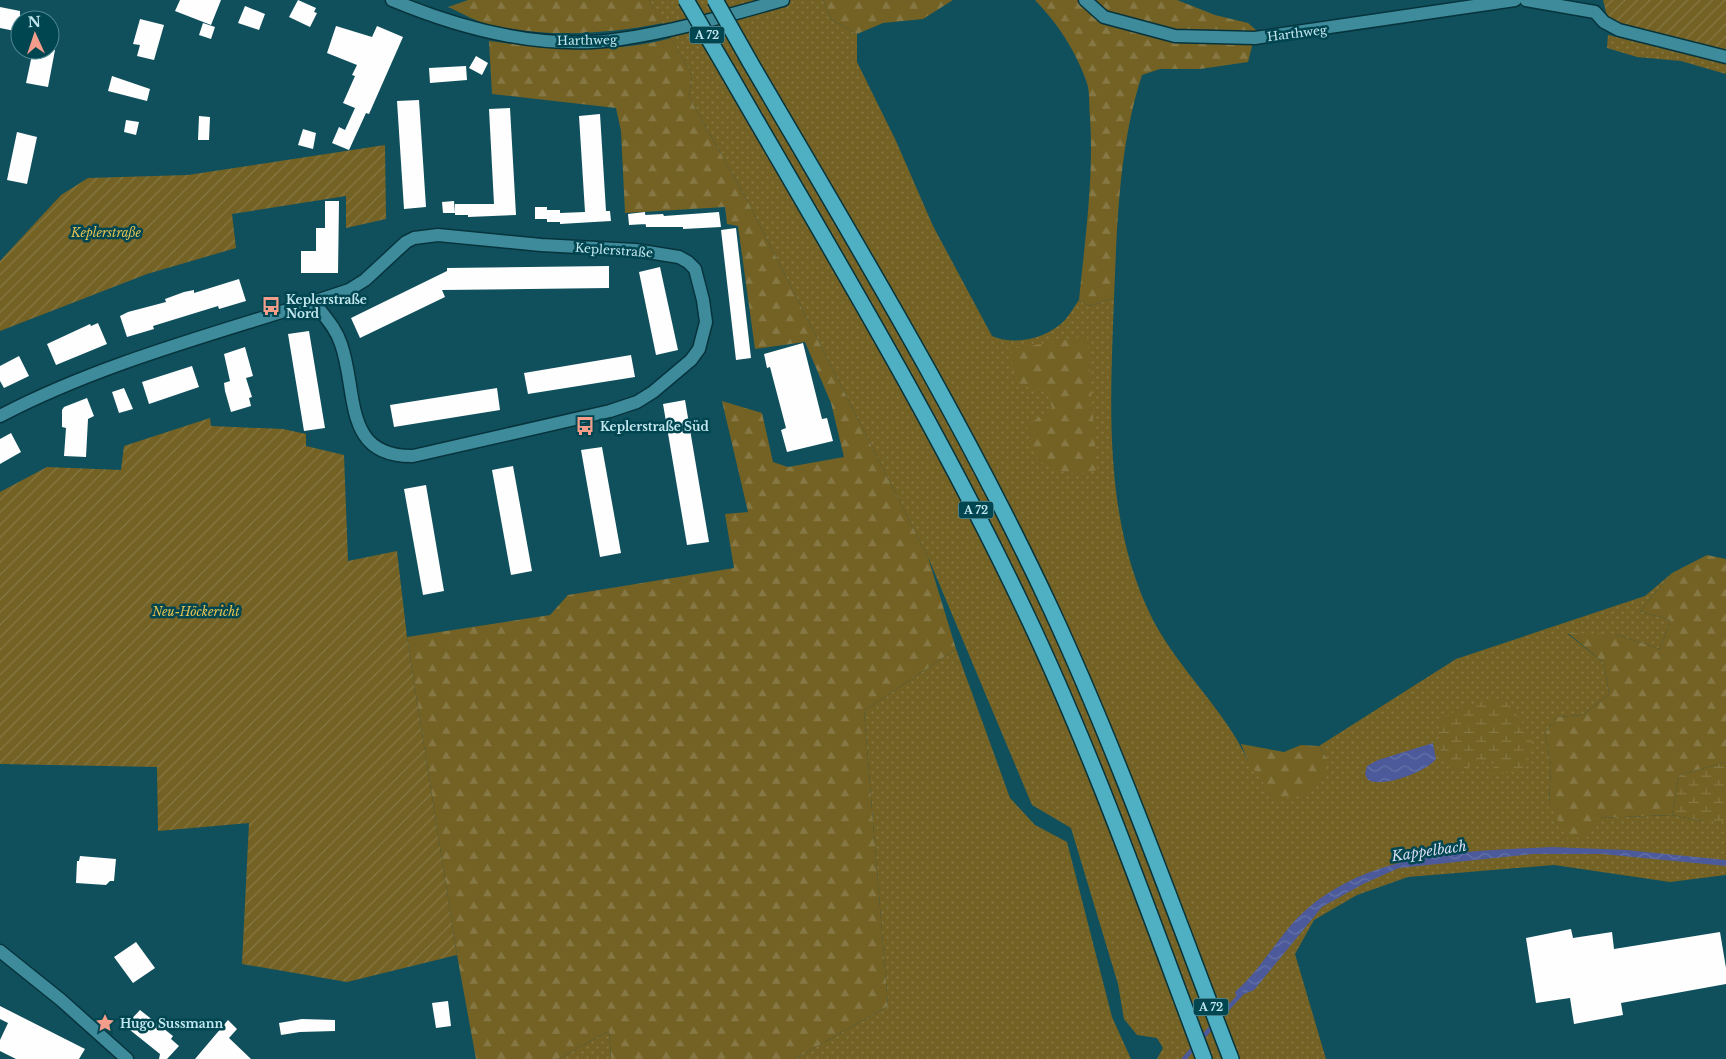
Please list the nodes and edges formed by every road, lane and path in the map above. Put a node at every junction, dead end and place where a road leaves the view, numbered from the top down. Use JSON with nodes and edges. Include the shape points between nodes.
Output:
{"nodes":[{"id":1,"x":392,"y":0,"type":"edge"},
{"id":2,"x":686,"y":0,"type":"edge"},
{"id":3,"x":715,"y":0,"type":"edge"},
{"id":4,"x":783,"y":0,"type":"edge"},
{"id":5,"x":1086,"y":0,"type":"edge"},
{"id":6,"x":1515,"y":0,"type":"edge"},
{"id":7,"x":1526,"y":0,"type":"edge"},
{"id":8,"x":1726,"y":57,"type":"edge"},
{"id":9,"x":314,"y":302,"type":"junction"},
{"id":10,"x":0,"y":416,"type":"edge"},
{"id":11,"x":2,"y":955,"type":"edge"},
{"id":12,"x":1231,"y":1058,"type":"edge"},
{"id":13,"x":127,"y":1059,"type":"edge"},
{"id":14,"x":1204,"y":1059,"type":"edge"}],
"edges":[{"from":1,"to":4,"type":"street","name":"Harthweg","via":[[420,12],[491,33],[522,40],[573,42],[619,40]]},
{"from":2,"to":14,"type":"highway","number":"A 72","bridge":true,"via":[[880,335],[977,512],[1085,750]]},
{"from":3,"to":12,"type":"highway","number":"A 72","bridge":true,"via":[[898,315],[1006,515],[1052,610],[1112,749]]},
{"from":5,"to":6,"type":"street","name":"Harthweg","via":[[1104,18],[1175,36],[1254,38]]},
{"from":7,"to":8,"type":"street","via":[[1595,12],[1604,22],[1619,30]]},
{"from":9,"to":9,"type":"street","name":"Keplerstraße","via":[[341,342],[360,430],[377,449],[396,457],[583,418],[637,402],[691,360],[699,349],[706,322],[694,269],[678,257],[635,250],[456,236],[414,238],[355,287]]},
{"from":9,"to":10,"type":"street","name":"Keplerstraße","via":[[132,359]]},
{"from":11,"to":13,"type":"street","via":[[61,1000]]}]}
